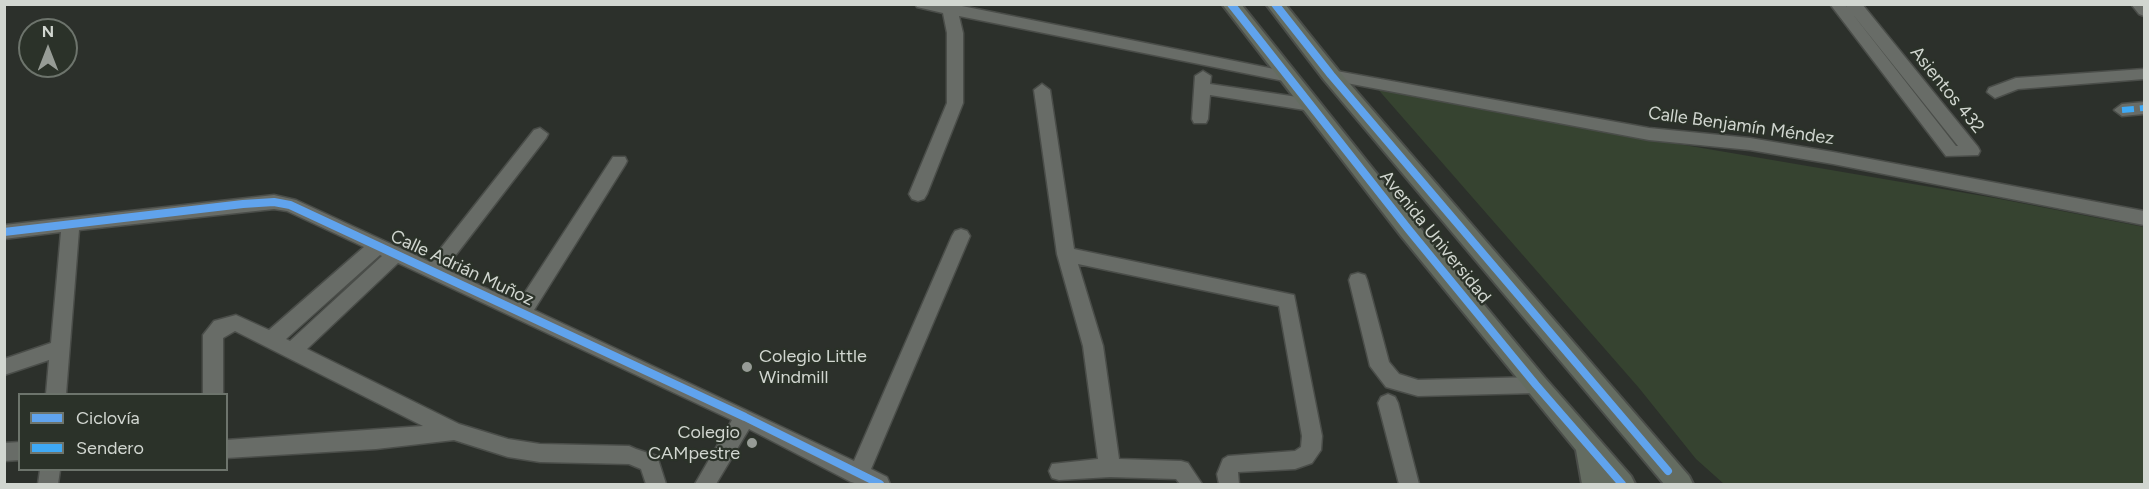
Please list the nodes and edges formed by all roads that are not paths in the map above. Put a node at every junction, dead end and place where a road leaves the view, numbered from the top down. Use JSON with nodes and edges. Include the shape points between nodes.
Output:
{"nodes":[{"id":1,"x":922,"y":4,"type":"edge"},
{"id":2,"x":1231,"y":4,"type":"edge"},
{"id":3,"x":1275,"y":4,"type":"edge"},
{"id":4,"x":1838,"y":4,"type":"edge"},
{"id":5,"x":1853,"y":4,"type":"edge"},
{"id":6,"x":2138,"y":4,"type":"edge"},
{"id":7,"x":950,"y":9,"type":"junction"},
{"id":8,"x":2145,"y":11,"type":"edge"},
{"id":9,"x":1205,"y":62,"type":"junction"},
{"id":10,"x":1896,"y":68,"type":"junction"},
{"id":11,"x":2145,"y":74,"type":"edge"},
{"id":12,"x":1331,"y":75,"type":"junction"},
{"id":13,"x":1289,"y":77,"type":"junction"},
{"id":14,"x":1202,"y":88,"type":"junction"},
{"id":15,"x":1042,"y":90,"type":"dead end"},
{"id":16,"x":1995,"y":92,"type":"dead end"},
{"id":17,"x":1311,"y":105,"type":"junction"},
{"id":18,"x":2145,"y":108,"type":"edge"},
{"id":19,"x":2122,"y":110,"type":"dead end"},
{"id":20,"x":1200,"y":119,"type":"dead end"},
{"id":21,"x":540,"y":134,"type":"dead end"},
{"id":22,"x":619,"y":161,"type":"dead end"},
{"id":23,"x":918,"y":194,"type":"dead end"},
{"id":24,"x":2145,"y":218,"type":"edge"},
{"id":25,"x":71,"y":225,"type":"junction"},
{"id":26,"x":4,"y":232,"type":"edge"},
{"id":27,"x":961,"y":236,"type":"dead end"},
{"id":28,"x":378,"y":246,"type":"junction"},
{"id":29,"x":396,"y":254,"type":"junction"},
{"id":30,"x":1065,"y":254,"type":"junction"},
{"id":31,"x":433,"y":271,"type":"junction"},
{"id":32,"x":1358,"y":280,"type":"dead end"},
{"id":33,"x":522,"y":313,"type":"junction"},
{"id":34,"x":271,"y":340,"type":"junction"},
{"id":35,"x":60,"y":348,"type":"junction"},
{"id":36,"x":292,"y":351,"type":"junction"},
{"id":37,"x":4,"y":367,"type":"edge"},
{"id":38,"x":1536,"y":385,"type":"junction"},
{"id":39,"x":56,"y":393,"type":"edge"},
{"id":40,"x":213,"y":393,"type":"edge"},
{"id":41,"x":1388,"y":402,"type":"dead end"},
{"id":42,"x":745,"y":417,"type":"junction"},
{"id":43,"x":454,"y":430,"type":"junction"},
{"id":44,"x":1589,"y":448,"type":"junction"},
{"id":45,"x":228,"y":449,"type":"edge"},
{"id":46,"x":1110,"y":468,"type":"junction"},
{"id":47,"x":1059,"y":471,"type":"dead end"},
{"id":48,"x":858,"y":475,"type":"junction"},
{"id":49,"x":1229,"y":475,"type":"edge"},
{"id":50,"x":1186,"y":477,"type":"edge"},
{"id":51,"x":1678,"y":480,"type":"edge"},
{"id":52,"x":656,"y":484,"type":"edge"},
{"id":53,"x":705,"y":484,"type":"edge"},
{"id":54,"x":880,"y":484,"type":"edge"},
{"id":55,"x":1409,"y":484,"type":"edge"},
{"id":56,"x":1595,"y":484,"type":"edge"},
{"id":57,"x":1622,"y":484,"type":"edge"}],
"edges":[{"from":1,"to":7,"type":"street"},
{"from":2,"to":13,"type":"main road","name":"Avenida Universidad"},
{"from":3,"to":12,"type":"main road","name":"Avenida Universidad"},
{"from":4,"to":10,"type":"street","name":"Asientos 432"},
{"from":5,"to":10,"type":"street","name":"Asientos 432"},
{"from":6,"to":8,"type":"street"},
{"from":7,"to":9,"type":"street"},
{"from":7,"to":23,"type":"street","via":[[955,33],[955,103]]},
{"from":9,"to":13,"type":"street"},
{"from":9,"to":14,"type":"street"},
{"from":10,"to":10,"type":"street","name":"Asientos 432","via":[[1952,152],[1972,151]]},
{"from":11,"to":16,"type":"street","via":[[2016,84]]},
{"from":12,"to":24,"type":"street","name":"Calle Benjamín Méndez","via":[[1649,134],[1750,144],[1833,158]]},
{"from":12,"to":51,"type":"main road","name":"Avenida Universidad"},
{"from":13,"to":17,"type":"main road","name":"Avenida Universidad"},
{"from":14,"to":17,"type":"street"},
{"from":14,"to":20,"type":"street"},
{"from":15,"to":30,"type":"street"},
{"from":17,"to":38,"type":"main road","name":"Avenida Universidad"},
{"from":18,"to":19,"type":"street"},
{"from":21,"to":31,"type":"street"},
{"from":22,"to":33,"type":"street"},
{"from":25,"to":26,"type":"street","name":"Calle Adrián Muñoz"},
{"from":25,"to":28,"type":"street","name":"Calle Adrián Muñoz","via":[[274,202],[290,205]]},
{"from":25,"to":35,"type":"street"},
{"from":27,"to":48,"type":"street"},
{"from":28,"to":29,"type":"street","name":"Calle Adrián Muñoz"},
{"from":28,"to":34,"type":"street"},
{"from":29,"to":31,"type":"street","name":"Calle Adrián Muñoz"},
{"from":29,"to":36,"type":"street"},
{"from":30,"to":46,"type":"street","via":[[1093,346]]},
{"from":30,"to":49,"type":"street","via":[[1287,300],[1312,436],[1311,450],[1295,460],[1235,463]]},
{"from":31,"to":33,"type":"street","name":"Calle Adrián Muñoz"},
{"from":32,"to":38,"type":"street","via":[[1380,366],[1394,381],[1418,388]]},
{"from":33,"to":42,"type":"street","name":"Calle Adrián Muñoz"},
{"from":34,"to":36,"type":"street"},
{"from":34,"to":40,"type":"street","via":[[236,323],[221,327],[213,335]]},
{"from":35,"to":37,"type":"street"},
{"from":35,"to":39,"type":"street"},
{"from":36,"to":43,"type":"street"},
{"from":38,"to":44,"type":"main road","name":"Avenida Universidad"},
{"from":41,"to":55,"type":"street"},
{"from":42,"to":48,"type":"street","name":"Calle Adrián Muñoz"},
{"from":42,"to":53,"type":"street"},
{"from":43,"to":45,"type":"street","via":[[376,440]]},
{"from":43,"to":52,"type":"street","via":[[508,448],[540,453],[629,455],[650,463]]},
{"from":44,"to":56,"type":"main road"},
{"from":44,"to":57,"type":"main road","name":"Avenida Universidad"},
{"from":46,"to":47,"type":"street"},
{"from":46,"to":50,"type":"street"},
{"from":48,"to":54,"type":"street","name":"Calle Adrián Muñoz"}]}
